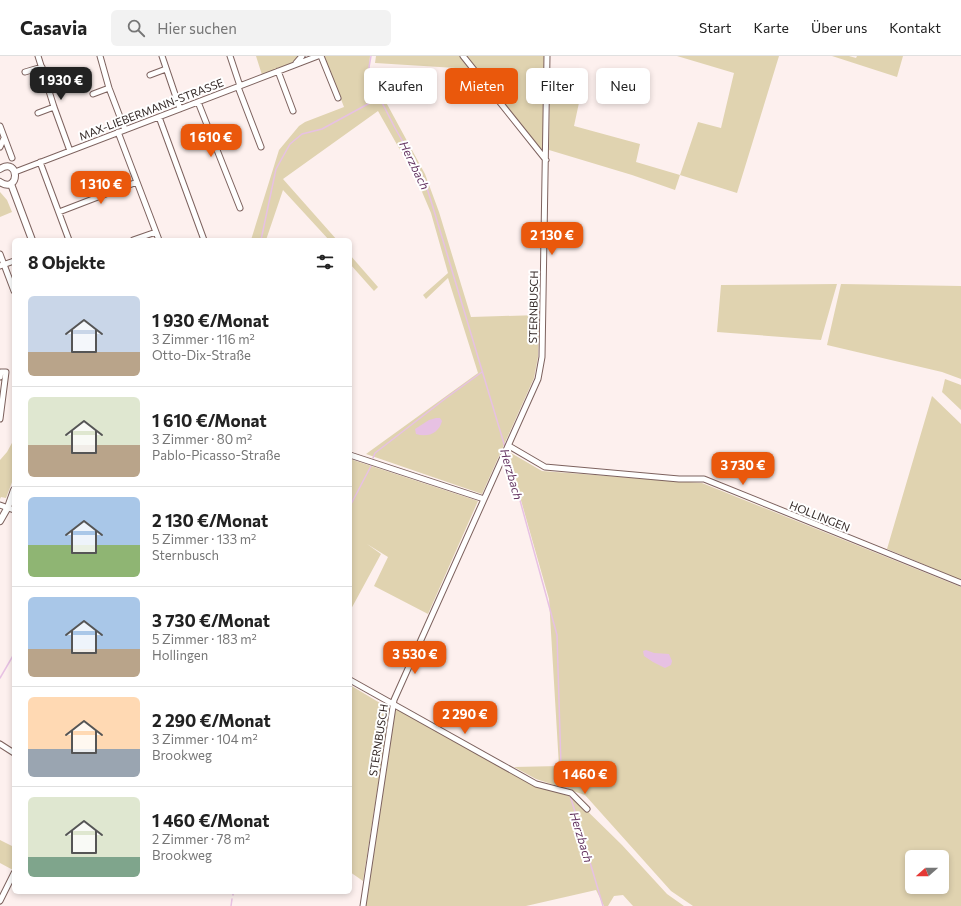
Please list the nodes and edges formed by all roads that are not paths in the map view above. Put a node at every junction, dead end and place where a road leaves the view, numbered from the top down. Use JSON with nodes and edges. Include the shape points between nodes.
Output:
{"nodes":[{"id":1,"x":38,"y":56,"type":"edge"},
{"id":2,"x":100,"y":56,"type":"edge"},
{"id":3,"x":162,"y":56,"type":"edge"},
{"id":4,"x":230,"y":56,"type":"edge"},
{"id":5,"x":302,"y":56,"type":"edge"},
{"id":6,"x":319,"y":56,"type":"edge"},
{"id":7,"x":463,"y":56,"type":"edge"},
{"id":8,"x":547,"y":56,"type":"edge"},
{"id":9,"x":294,"y":65,"type":"junction"},
{"id":10,"x":42,"y":67,"type":"junction"},
{"id":11,"x":166,"y":69,"type":"junction"},
{"id":12,"x":278,"y":71,"type":"junction"},
{"id":13,"x":25,"y":72,"type":"dead end"},
{"id":14,"x":150,"y":75,"type":"dead end"},
{"id":15,"x":239,"y":86,"type":"junction"},
{"id":16,"x":109,"y":88,"type":"junction"},
{"id":17,"x":93,"y":94,"type":"dead end"},
{"id":18,"x":338,"y":98,"type":"dead end"},
{"id":19,"x":198,"y":102,"type":"junction"},
{"id":20,"x":54,"y":107,"type":"junction"},
{"id":21,"x":180,"y":109,"type":"junction"},
{"id":22,"x":293,"y":111,"type":"dead end"},
{"id":23,"x":38,"y":113,"type":"dead end"},
{"id":24,"x":159,"y":117,"type":"junction"},
{"id":25,"x":0,"y":126,"type":"edge"},
{"id":26,"x":125,"y":130,"type":"junction"},
{"id":27,"x":118,"y":132,"type":"junction"},
{"id":28,"x":4,"y":138,"type":"junction"},
{"id":29,"x":0,"y":147,"type":"edge"},
{"id":30,"x":261,"y":147,"type":"dead end"},
{"id":31,"x":70,"y":150,"type":"junction"},
{"id":32,"x":12,"y":158,"type":"dead end"},
{"id":33,"x":546,"y":160,"type":"junction"},
{"id":34,"x":40,"y":162,"type":"junction"},
{"id":35,"x":1,"y":166,"type":"edge"},
{"id":36,"x":15,"y":172,"type":"junction"},
{"id":37,"x":0,"y":182,"type":"edge"},
{"id":38,"x":137,"y":182,"type":"junction"},
{"id":39,"x":11,"y":184,"type":"junction"},
{"id":40,"x":240,"y":208,"type":"dead end"},
{"id":41,"x":59,"y":212,"type":"junction"},
{"id":42,"x":156,"y":232,"type":"junction"},
{"id":43,"x":31,"y":238,"type":"edge"},
{"id":44,"x":68,"y":238,"type":"edge"},
{"id":45,"x":139,"y":238,"type":"edge"},
{"id":46,"x":158,"y":238,"type":"edge"},
{"id":47,"x":203,"y":238,"type":"edge"},
{"id":48,"x":0,"y":254,"type":"edge"},
{"id":49,"x":12,"y":261,"type":"edge"},
{"id":50,"x":2,"y":265,"type":"edge"},
{"id":51,"x":12,"y":287,"type":"edge"},
{"id":52,"x":0,"y":377,"type":"edge"},
{"id":53,"x":2,"y":388,"type":"edge"},
{"id":54,"x":0,"y":420,"type":"edge"},
{"id":55,"x":508,"y":446,"type":"junction"},
{"id":56,"x":352,"y":456,"type":"edge"},
{"id":57,"x":484,"y":499,"type":"junction"},
{"id":58,"x":0,"y":505,"type":"edge"},
{"id":59,"x":11,"y":508,"type":"edge"},
{"id":60,"x":0,"y":521,"type":"edge"},
{"id":61,"x":961,"y":583,"type":"edge"},
{"id":62,"x":352,"y":681,"type":"edge"},
{"id":63,"x":393,"y":705,"type":"junction"},
{"id":64,"x":0,"y":744,"type":"edge"},
{"id":65,"x":12,"y":752,"type":"edge"},
{"id":66,"x":587,"y":809,"type":"dead end"},
{"id":67,"x":12,"y":878,"type":"edge"},
{"id":68,"x":0,"y":901,"type":"edge"},
{"id":69,"x":364,"y":906,"type":"edge"}],
"edges":[{"from":1,"to":10,"type":"street"},
{"from":2,"to":16,"type":"street"},
{"from":3,"to":11,"type":"street"},
{"from":4,"to":15,"type":"street"},
{"from":5,"to":9,"type":"street","name":"MAX-LIEBERMANN-STRASSE"},
{"from":6,"to":9,"type":"street","name":"MAX-LIEBERMANN-STRASSE"},
{"from":6,"to":18,"type":"street"},
{"from":7,"to":33,"type":"street"},
{"from":8,"to":33,"type":"street","name":"STERNBUSCH"},
{"from":9,"to":12,"type":"street","name":"MAX-LIEBERMANN-STRASSE"},
{"from":10,"to":13,"type":"street"},
{"from":10,"to":20,"type":"street"},
{"from":11,"to":14,"type":"street"},
{"from":11,"to":21,"type":"street"},
{"from":12,"to":15,"type":"street","name":"MAX-LIEBERMANN-STRASSE"},
{"from":12,"to":22,"type":"street"},
{"from":15,"to":19,"type":"street","name":"MAX-LIEBERMANN-STRASSE"},
{"from":15,"to":30,"type":"street"},
{"from":16,"to":17,"type":"street"},
{"from":16,"to":26,"type":"street"},
{"from":19,"to":21,"type":"street","name":"MAX-LIEBERMANN-STRASSE"},
{"from":19,"to":40,"type":"street"},
{"from":20,"to":23,"type":"street"},
{"from":20,"to":31,"type":"street"},
{"from":21,"to":24,"type":"street","name":"MAX-LIEBERMANN-STRASSE"},
{"from":24,"to":26,"type":"street","name":"MAX-LIEBERMANN-STRASSE"},
{"from":24,"to":47,"type":"street"},
{"from":25,"to":28,"type":"street"},
{"from":26,"to":27,"type":"street","name":"MAX-LIEBERMANN-STRASSE"},
{"from":27,"to":31,"type":"street","name":"MAX-LIEBERMANN-STRASSE"},
{"from":27,"to":38,"type":"street"},
{"from":28,"to":29,"type":"street"},
{"from":28,"to":32,"type":"street"},
{"from":31,"to":34,"type":"street","name":"MAX-LIEBERMANN-STRASSE"},
{"from":33,"to":55,"type":"street","name":"STERNBUSCH","via":[[542,357],[538,379]]},
{"from":34,"to":36,"type":"street","name":"MAX-LIEBERMANN-STRASSE"},
{"from":34,"to":41,"type":"street"},
{"from":35,"to":36,"type":"street","via":[[11,168]]},
{"from":36,"to":39,"type":"street"},
{"from":37,"to":39,"type":"street","via":[[4,185]]},
{"from":38,"to":41,"type":"street"},
{"from":38,"to":42,"type":"street"},
{"from":39,"to":43,"type":"street"},
{"from":41,"to":44,"type":"street"},
{"from":42,"to":45,"type":"street"},
{"from":42,"to":46,"type":"street"},
{"from":48,"to":50,"type":"street"},
{"from":49,"to":50,"type":"street"},
{"from":50,"to":51,"type":"street"},
{"from":52,"to":53,"type":"street","via":[[1,372],[6,372]]},
{"from":53,"to":54,"type":"street"},
{"from":55,"to":57,"type":"street","name":"STERNBUSCH"},
{"from":55,"to":61,"type":"street","name":"HOLLINGEN","via":[[545,467],[704,479]]},
{"from":56,"to":57,"type":"street"},
{"from":57,"to":63,"type":"street","name":"STERNBUSCH"},
{"from":58,"to":59,"type":"street"},
{"from":59,"to":60,"type":"street"},
{"from":62,"to":63,"type":"street"},
{"from":63,"to":66,"type":"street","via":[[536,784],[569,793]]},
{"from":63,"to":69,"type":"street","name":"STERNBUSCH"},
{"from":64,"to":65,"type":"street"},
{"from":67,"to":68,"type":"street"}]}
